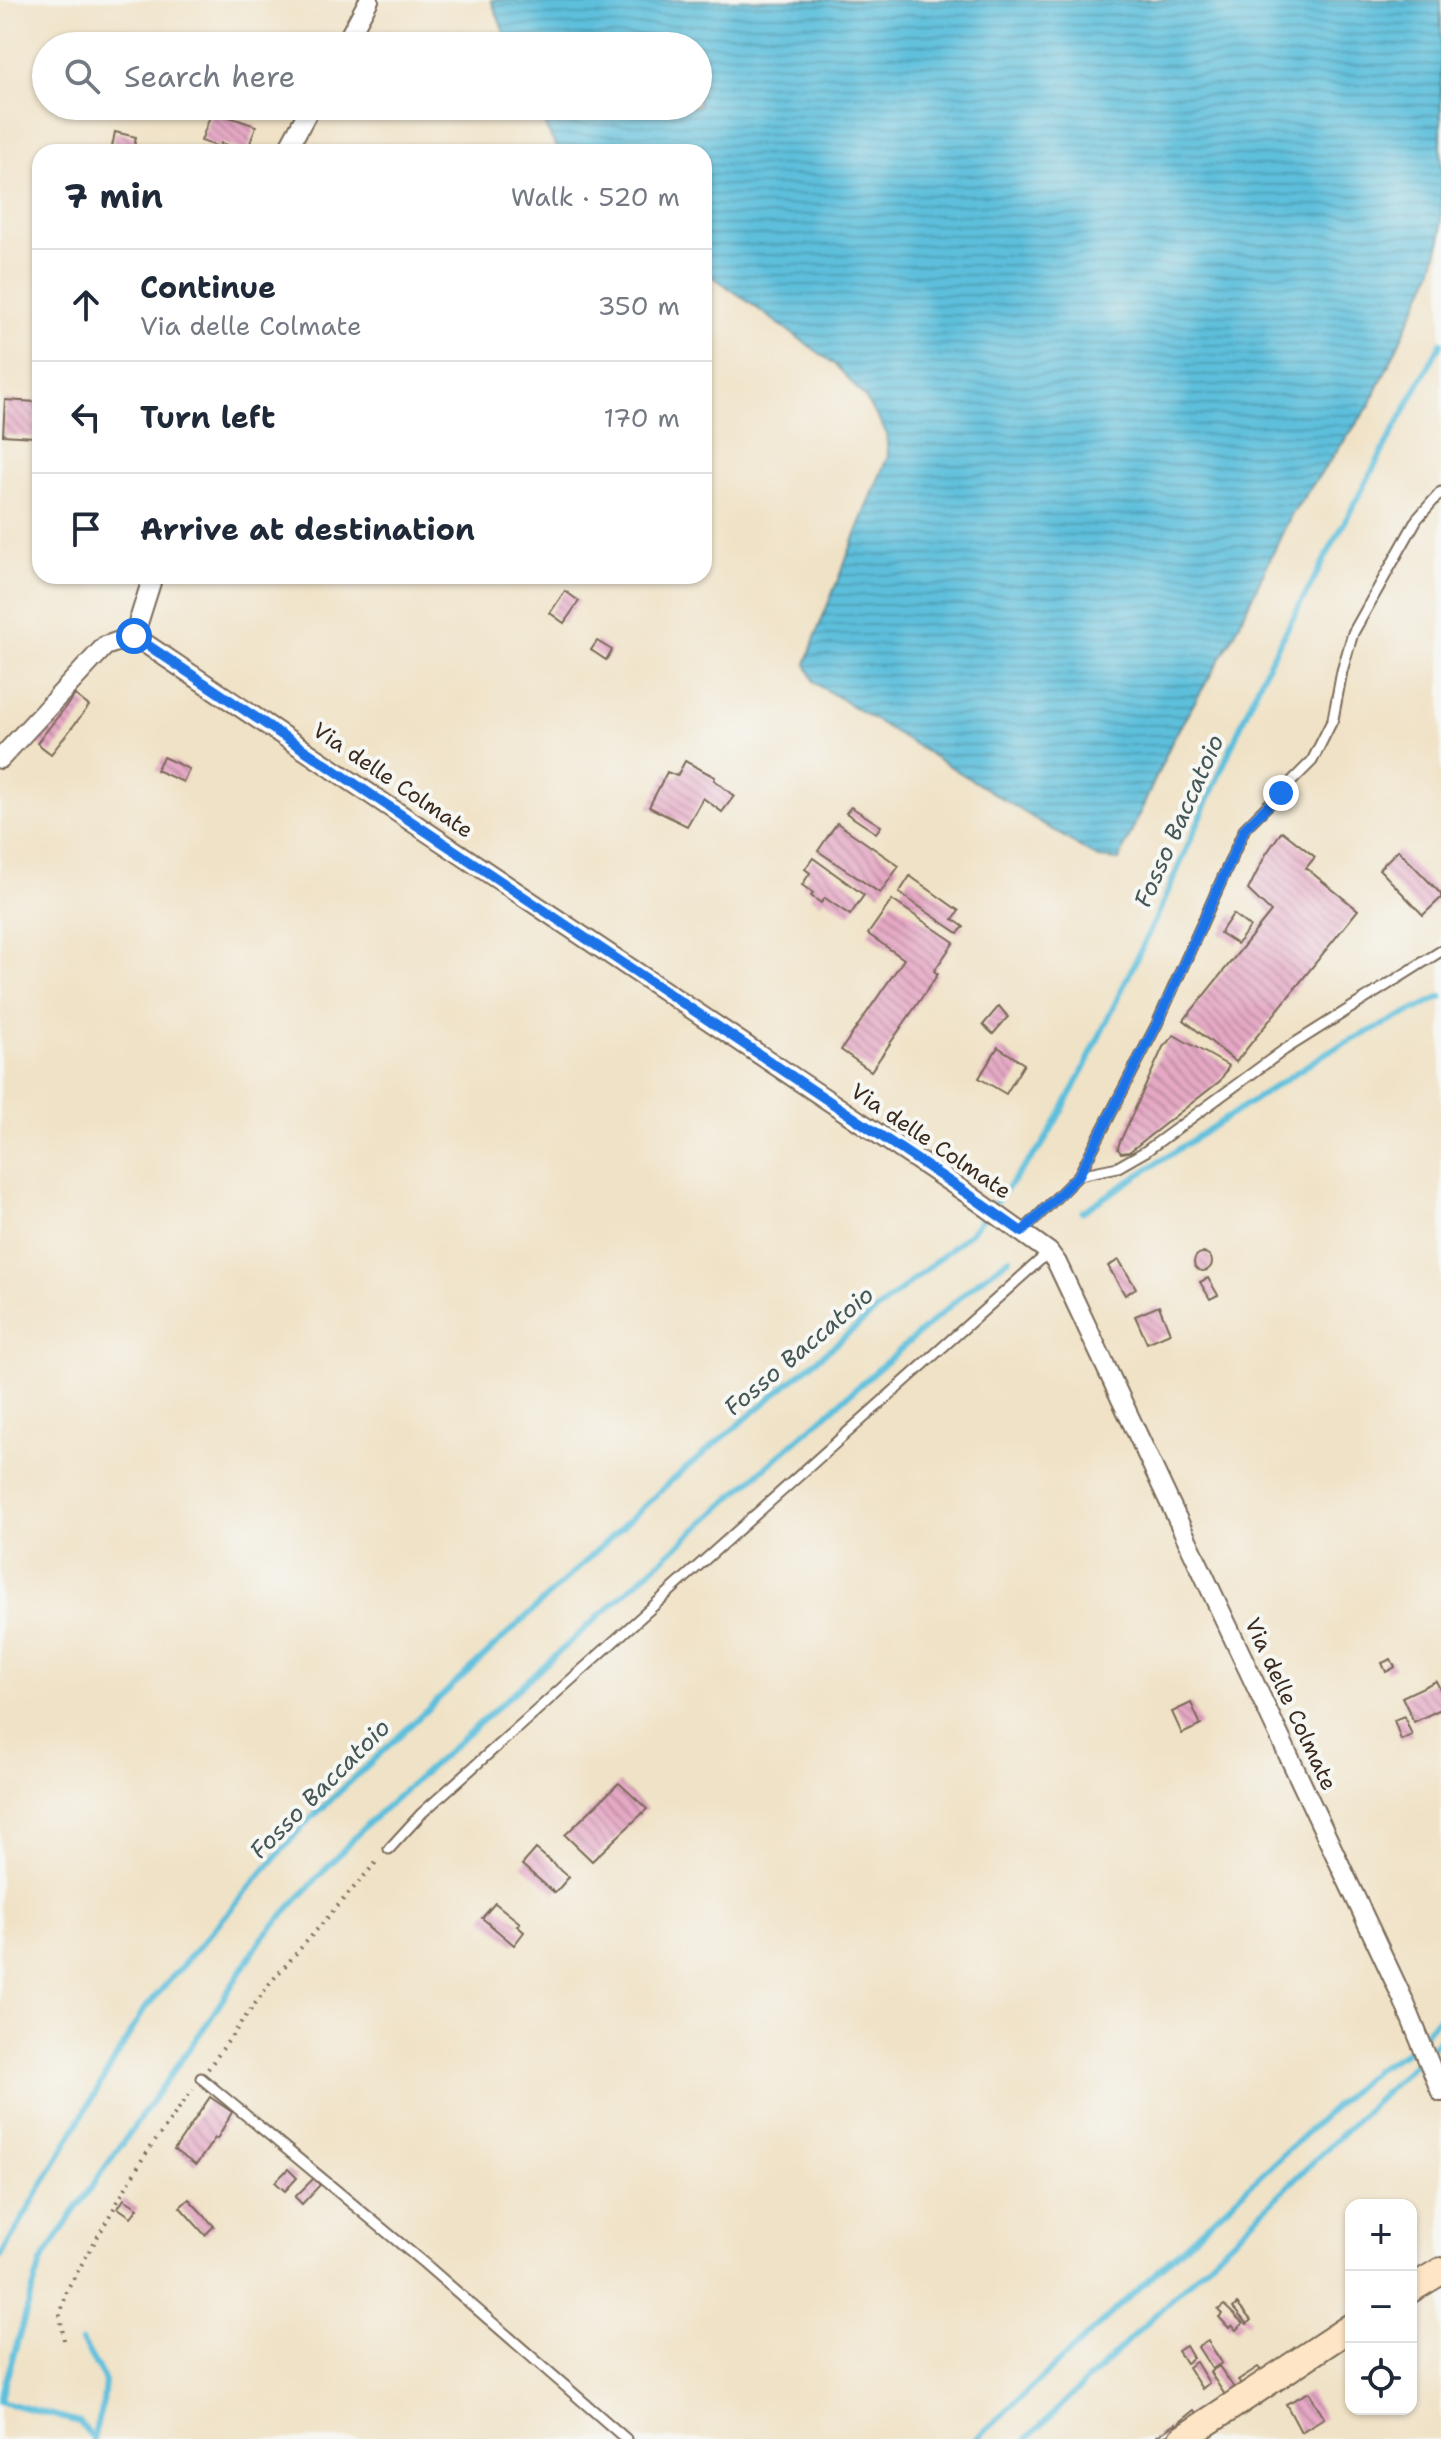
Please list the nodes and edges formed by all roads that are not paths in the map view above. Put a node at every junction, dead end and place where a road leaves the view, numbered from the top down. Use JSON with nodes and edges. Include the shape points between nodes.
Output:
{"nodes":[{"id":1,"x":369,"y":0,"type":"edge"},
{"id":2,"x":352,"y":32,"type":"edge"},
{"id":3,"x":303,"y":120,"type":"edge"},
{"id":4,"x":290,"y":144,"type":"edge"},
{"id":5,"x":1441,"y":492,"type":"edge"},
{"id":6,"x":150,"y":584,"type":"edge"},
{"id":7,"x":134,"y":636,"type":"junction"},
{"id":8,"x":0,"y":759,"type":"edge"},
{"id":9,"x":1441,"y":951,"type":"edge"},
{"id":10,"x":1079,"y":1175,"type":"junction"},
{"id":11,"x":1022,"y":1232,"type":"junction"},
{"id":12,"x":1049,"y":1252,"type":"junction"},
{"id":13,"x":389,"y":1849,"type":"dead end"},
{"id":14,"x":201,"y":2078,"type":"dead end"},
{"id":15,"x":1439,"y":2090,"type":"edge"},
{"id":16,"x":1440,"y":2275,"type":"edge"},
{"id":17,"x":1417,"y":2286,"type":"edge"},
{"id":18,"x":1345,"y":2331,"type":"edge"},
{"id":19,"x":626,"y":2439,"type":"edge"},
{"id":20,"x":1182,"y":2439,"type":"edge"}],
"edges":[{"from":1,"to":2,"type":"street"},
{"from":3,"to":4,"type":"street"},
{"from":5,"to":10,"type":"lane","via":[[1417,519],[1353,633],[1333,719],[1312,761],[1245,828],[1157,1024]]},
{"from":6,"to":7,"type":"street"},
{"from":7,"to":8,"type":"street","via":[[105,646]]},
{"from":7,"to":11,"type":"street","name":"Via delle Colmate"},
{"from":9,"to":10,"type":"lane","via":[[1284,1050],[1146,1151],[1118,1167]]},
{"from":10,"to":11,"type":"lane"},
{"from":11,"to":12,"type":"street","name":"Via delle Colmate"},
{"from":12,"to":13,"type":"lane","via":[[422,1813]]},
{"from":12,"to":15,"type":"street","name":"Via delle Colmate","via":[[1403,1999]]},
{"from":14,"to":19,"type":"lane"},
{"from":16,"to":17,"type":"main road"},
{"from":18,"to":20,"type":"main road"}]}
